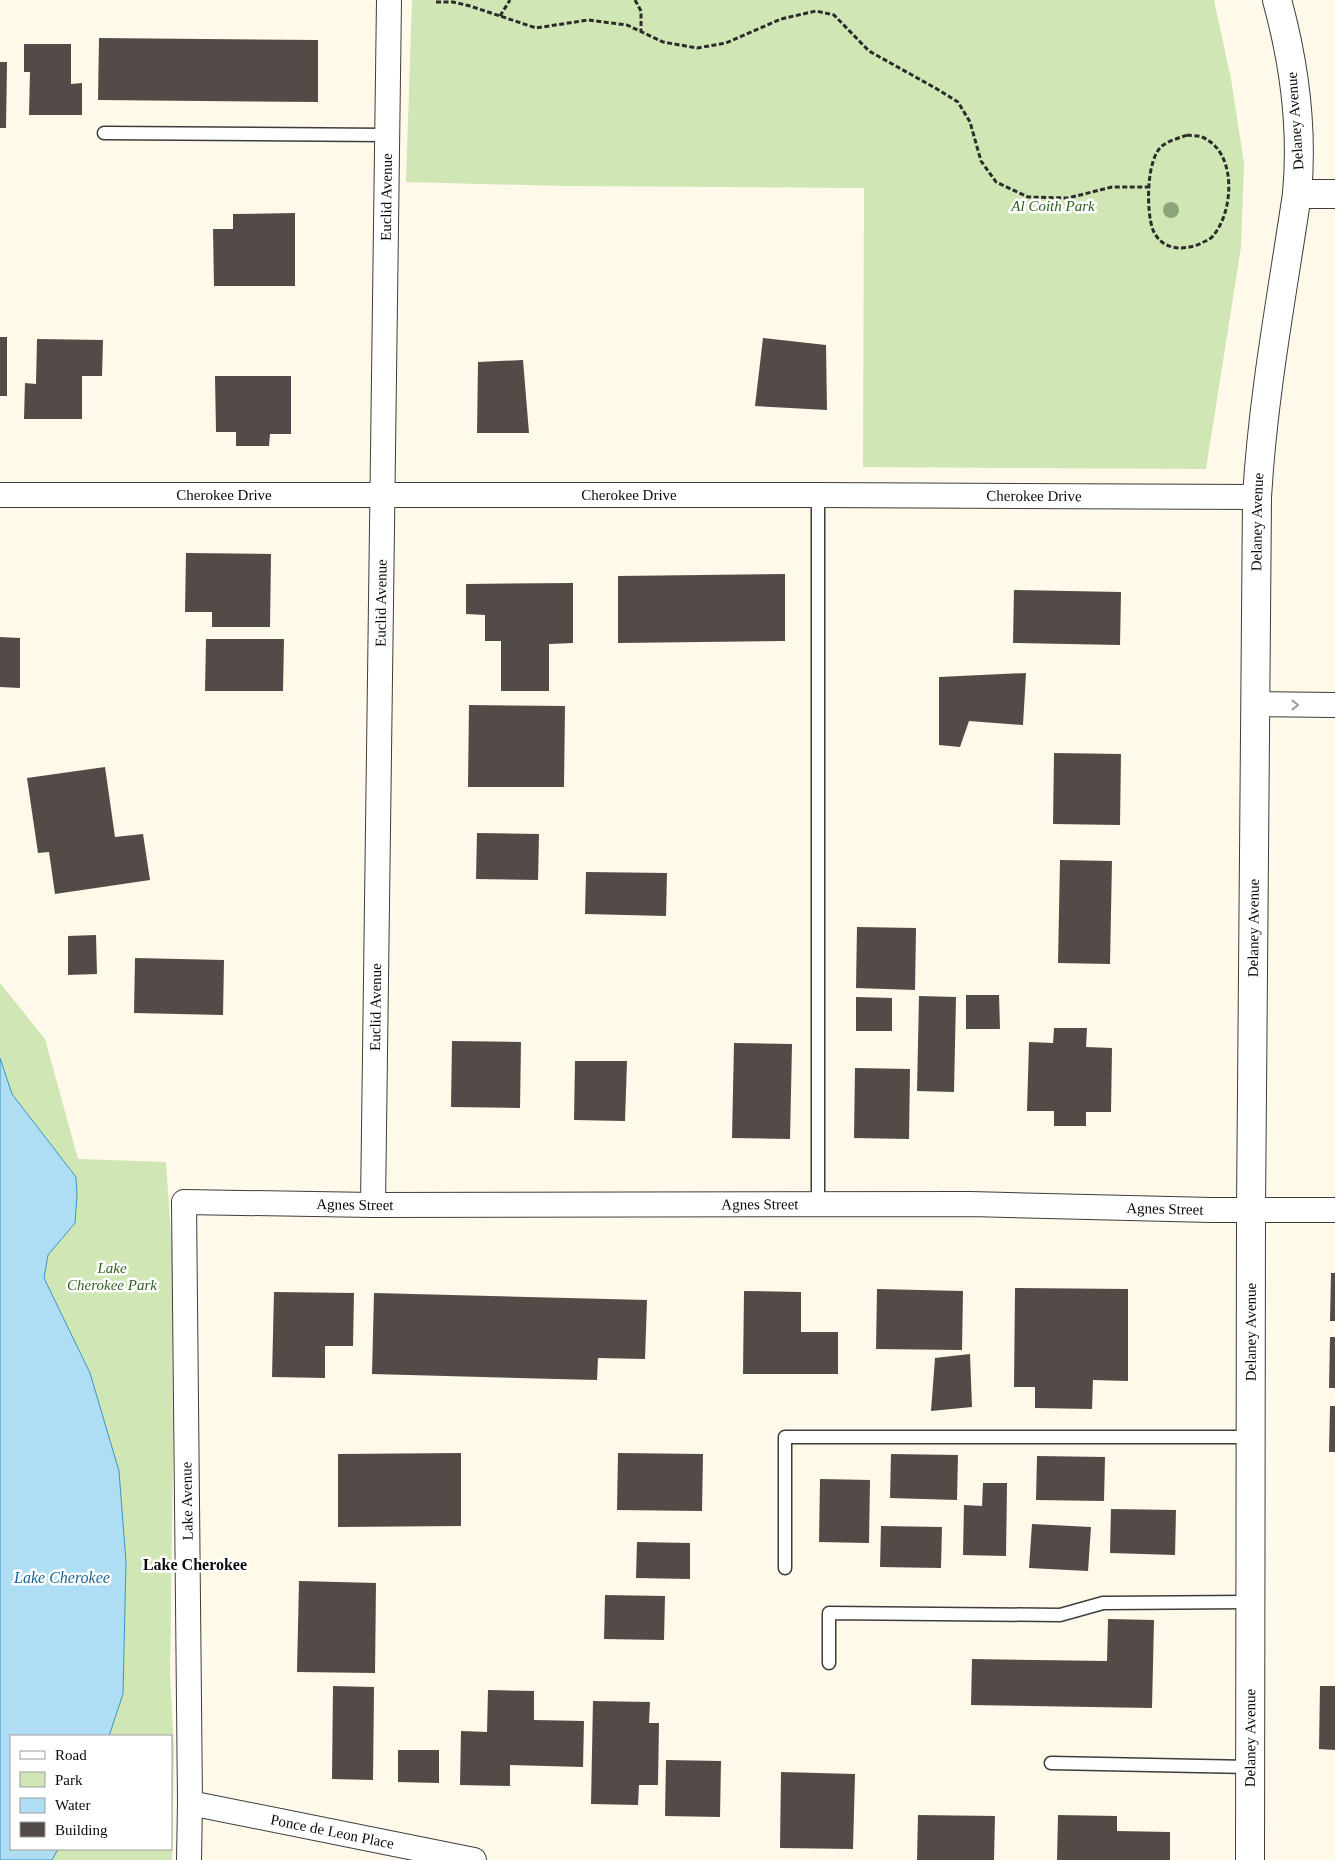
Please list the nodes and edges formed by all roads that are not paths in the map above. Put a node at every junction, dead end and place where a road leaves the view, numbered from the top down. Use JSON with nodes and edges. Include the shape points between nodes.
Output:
{"nodes":[{"id":1,"x":389,"y":0,"type":"edge"},
{"id":2,"x":1283,"y":2,"type":"edge"},
{"id":3,"x":104,"y":133,"type":"dead end"},
{"id":4,"x":387,"y":135,"type":"junction"},
{"id":5,"x":1297,"y":194,"type":"junction"},
{"id":6,"x":1335,"y":194,"type":"edge"},
{"id":7,"x":818,"y":495,"type":"junction"},
{"id":8,"x":0,"y":496,"type":"edge"},
{"id":9,"x":384,"y":496,"type":"junction"},
{"id":10,"x":1258,"y":497,"type":"junction"},
{"id":11,"x":1256,"y":704,"type":"junction"},
{"id":12,"x":1335,"y":705,"type":"edge"},
{"id":13,"x":184,"y":1202,"type":"joint"},
{"id":14,"x":818,"y":1204,"type":"junction"},
{"id":15,"x":374,"y":1205,"type":"junction"},
{"id":16,"x":1251,"y":1210,"type":"junction"},
{"id":17,"x":1335,"y":1210,"type":"edge"},
{"id":18,"x":1250,"y":1437,"type":"junction"},
{"id":19,"x":785,"y":1568,"type":"dead end"},
{"id":20,"x":1250,"y":1602,"type":"junction"},
{"id":21,"x":829,"y":1663,"type":"dead end"},
{"id":22,"x":1050,"y":1763,"type":"dead end"},
{"id":23,"x":1250,"y":1767,"type":"junction"},
{"id":24,"x":190,"y":1802,"type":"junction"},
{"id":25,"x":189,"y":1860,"type":"edge"},
{"id":26,"x":474,"y":1860,"type":"edge"},
{"id":27,"x":1250,"y":1860,"type":"edge"}],
"edges":[{"from":1,"to":4,"type":"street","name":"Euclid Avenue"},
{"from":2,"to":5,"type":"street","name":"Delaney Avenue","via":[[1295,92],[1300,167]]},
{"from":3,"to":4,"type":"lane"},
{"from":4,"to":9,"type":"street","name":"Euclid Avenue"},
{"from":5,"to":6,"type":"street"},
{"from":5,"to":10,"type":"street","name":"Delaney Avenue","via":[[1267,394]]},
{"from":7,"to":9,"type":"street","name":"Cherokee Drive"},
{"from":7,"to":10,"type":"street","name":"Cherokee Drive"},
{"from":7,"to":14,"type":"lane"},
{"from":8,"to":9,"type":"street","name":"Cherokee Drive"},
{"from":9,"to":15,"type":"street","name":"Euclid Avenue"},
{"from":10,"to":11,"type":"street","name":"Delaney Avenue"},
{"from":11,"to":12,"type":"street","one_way":true},
{"from":11,"to":16,"type":"street","name":"Delaney Avenue"},
{"from":13,"to":15,"type":"street","name":"Agnes Street"},
{"from":13,"to":24,"type":"street","name":"Lake Avenue"},
{"from":14,"to":15,"type":"street","name":"Agnes Street"},
{"from":14,"to":16,"type":"street","name":"Agnes Street"},
{"from":16,"to":17,"type":"street","name":"Agnes Street"},
{"from":16,"to":18,"type":"street","name":"Delaney Avenue"},
{"from":18,"to":19,"type":"lane","via":[[785,1437]]},
{"from":18,"to":20,"type":"street","name":"Delaney Avenue"},
{"from":20,"to":21,"type":"lane","via":[[1103,1603],[1060,1615],[829,1613]]},
{"from":20,"to":23,"type":"street","name":"Delaney Avenue"},
{"from":22,"to":23,"type":"lane"},
{"from":23,"to":27,"type":"street","name":"Delaney Avenue"},
{"from":24,"to":25,"type":"street","name":"Lake Avenue"},
{"from":24,"to":26,"type":"street","name":"Ponce de Leon Place"}]}
